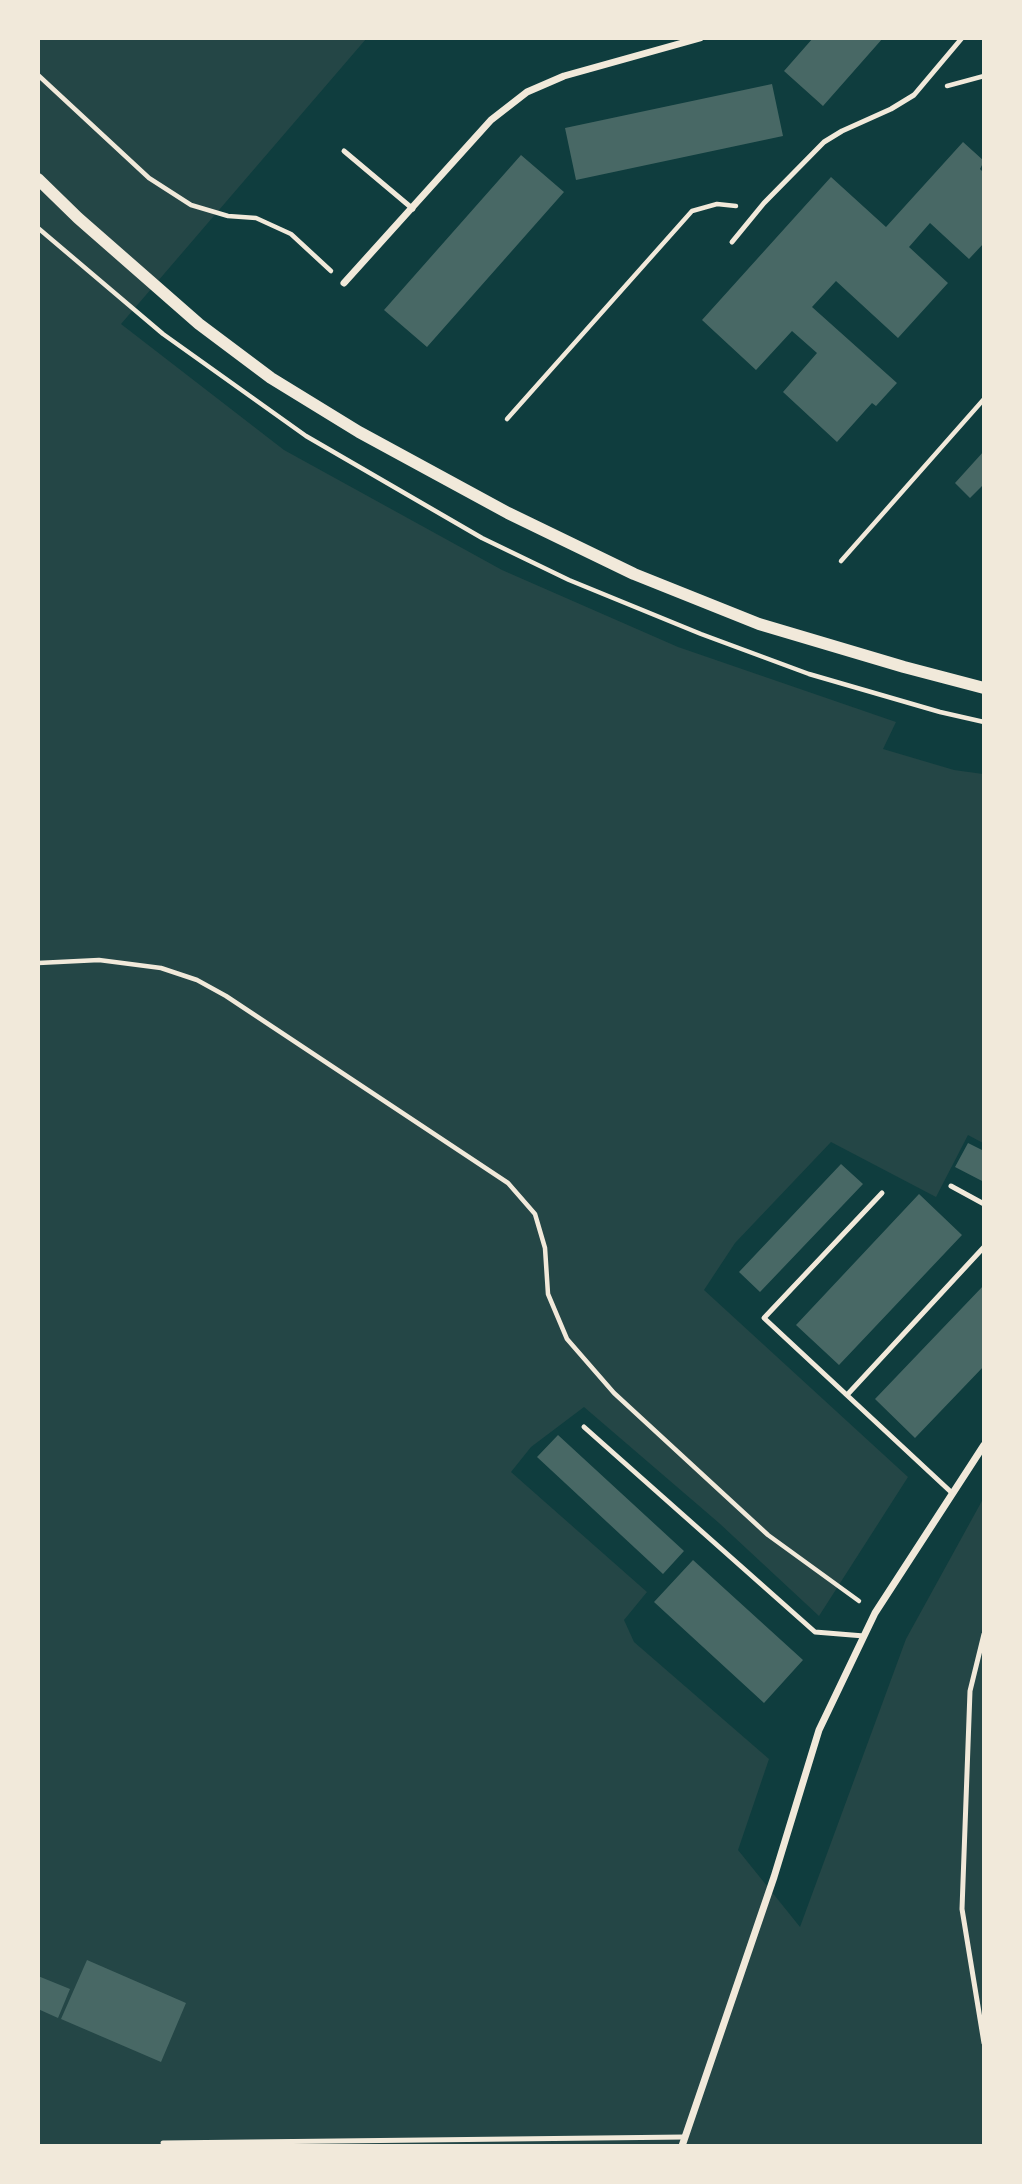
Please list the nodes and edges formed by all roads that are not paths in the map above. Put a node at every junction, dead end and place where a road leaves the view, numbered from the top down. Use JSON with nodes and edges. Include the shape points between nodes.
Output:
{"nodes":[{"id":1,"x":700,"y":38,"type":"edge"},
{"id":2,"x":962,"y":38,"type":"edge"},
{"id":3,"x":344,"y":151,"type":"dead end"},
{"id":4,"x":38,"y":179,"type":"edge"},
{"id":5,"x":413,"y":209,"type":"junction"},
{"id":6,"x":732,"y":242,"type":"dead end"},
{"id":7,"x":344,"y":284,"type":"road end"},
{"id":8,"x":984,"y":688,"type":"edge"},
{"id":9,"x":951,"y":1186,"type":"dead end"},
{"id":10,"x":882,"y":1193,"type":"dead end"},
{"id":11,"x":984,"y":1204,"type":"edge"},
{"id":12,"x":984,"y":1247,"type":"edge"},
{"id":13,"x":847,"y":1395,"type":"junction"},
{"id":14,"x":584,"y":1427,"type":"dead end"},
{"id":15,"x":984,"y":1445,"type":"edge"},
{"id":16,"x":951,"y":1492,"type":"junction"},
{"id":17,"x":984,"y":1634,"type":"edge"},
{"id":18,"x":864,"y":1636,"type":"junction"},
{"id":19,"x":984,"y":2043,"type":"edge"},
{"id":20,"x":683,"y":2141,"type":"edge"},
{"id":21,"x":163,"y":2143,"type":"dead end"}],
"edges":[{"from":1,"to":5,"type":"street","via":[[564,76],[527,92],[491,120]]},
{"from":2,"to":6,"type":"lane","via":[[914,95],[824,142]]},
{"from":3,"to":5,"type":"lane"},
{"from":4,"to":8,"type":"street","via":[[199,324],[271,377],[359,432],[496,506],[634,574],[759,624]]},
{"from":5,"to":7,"type":"street"},
{"from":9,"to":11,"type":"lane"},
{"from":10,"to":13,"type":"lane","via":[[764,1318]]},
{"from":12,"to":13,"type":"lane"},
{"from":13,"to":16,"type":"lane"},
{"from":14,"to":18,"type":"lane","via":[[815,1632]]},
{"from":15,"to":16,"type":"street"},
{"from":16,"to":18,"type":"street"},
{"from":17,"to":19,"type":"lane","via":[[970,1691],[962,1909]]},
{"from":18,"to":20,"type":"street","via":[[819,1730]]},
{"from":20,"to":21,"type":"lane"}]}
